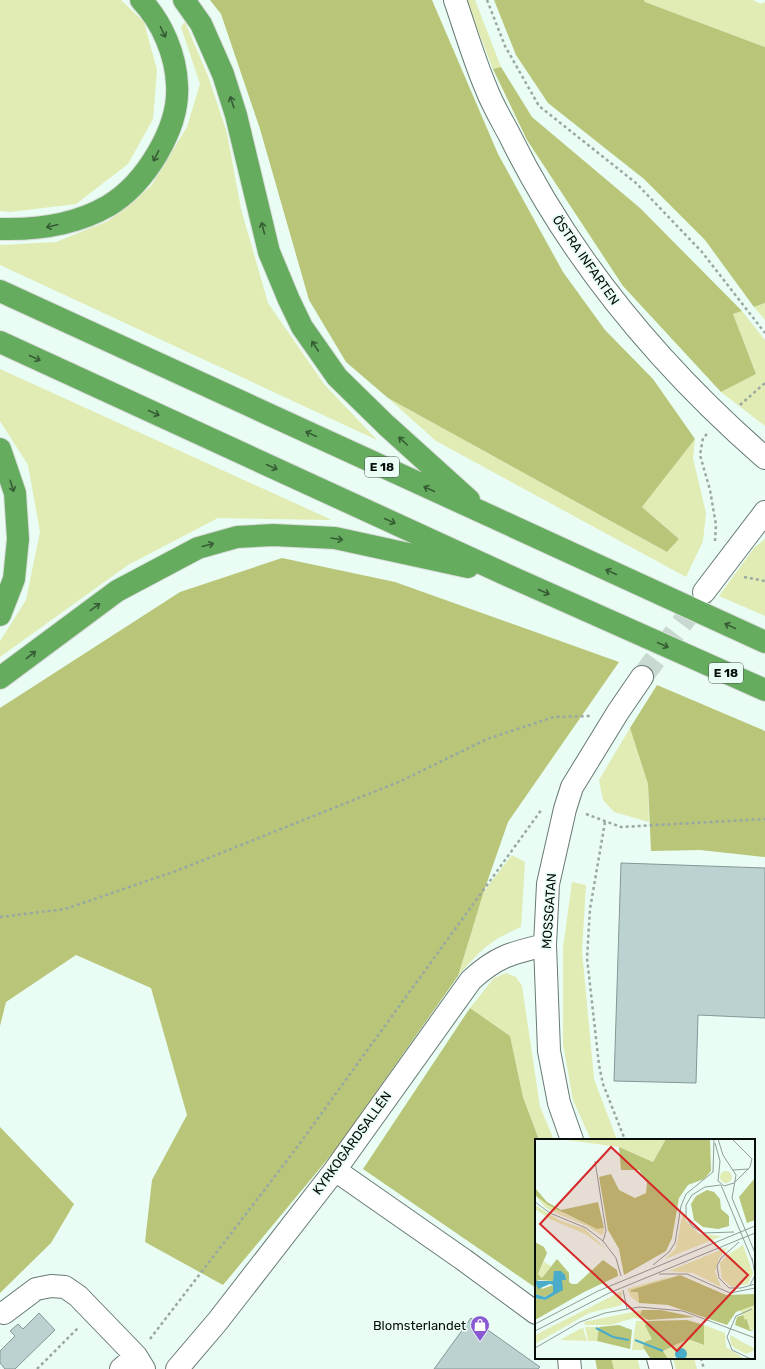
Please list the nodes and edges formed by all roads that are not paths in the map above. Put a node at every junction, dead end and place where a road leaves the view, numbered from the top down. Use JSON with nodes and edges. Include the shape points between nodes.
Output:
{"nodes":[{"id":1,"x":141,"y":0,"type":"edge"},
{"id":2,"x":184,"y":0,"type":"edge"},
{"id":3,"x":455,"y":0,"type":"edge"},
{"id":4,"x":0,"y":229,"type":"edge"},
{"id":5,"x":0,"y":291,"type":"edge"},
{"id":6,"x":0,"y":342,"type":"edge"},
{"id":7,"x":0,"y":450,"type":"edge"},
{"id":8,"x":765,"y":458,"type":"edge"},
{"id":9,"x":765,"y":512,"type":"edge"},
{"id":10,"x":484,"y":514,"type":"junction"},
{"id":11,"x":509,"y":576,"type":"junction"},
{"id":12,"x":704,"y":592,"type":"tunnel mouth"},
{"id":13,"x":0,"y":615,"type":"edge"},
{"id":14,"x":765,"y":642,"type":"edge"},
{"id":15,"x":642,"y":677,"type":"tunnel mouth"},
{"id":16,"x":0,"y":678,"type":"edge"},
{"id":17,"x":765,"y":690,"type":"edge"},
{"id":18,"x":545,"y":945,"type":"junction"},
{"id":19,"x":572,"y":1139,"type":"edge"},
{"id":20,"x":335,"y":1170,"type":"junction"},
{"id":21,"x":535,"y":1312,"type":"edge"},
{"id":22,"x":4,"y":1313,"type":"dead end"},
{"id":23,"x":569,"y":1359,"type":"edge"},
{"id":24,"x":658,"y":1359,"type":"edge"},
{"id":25,"x":134,"y":1365,"type":"edge"},
{"id":26,"x":177,"y":1369,"type":"edge"},
{"id":27,"x":570,"y":1369,"type":"edge"},
{"id":28,"x":661,"y":1369,"type":"edge"}],
"edges":[{"from":1,"to":4,"type":"highway","one_way":true,"via":[[163,31],[178,85],[175,110],[152,163],[132,188],[108,206],[80,219],[42,228]]},
{"from":10,"to":2,"type":"highway","one_way":true,"via":[[337,377],[302,327],[269,252],[236,115],[223,74],[201,24]]},
{"from":3,"to":8,"type":"street","name":"ÖSTRA INFARTEN","via":[[486,89],[524,166],[572,245],[631,324],[722,421]]},
{"from":10,"to":5,"type":"highway","number":"E 18","one_way":true},
{"from":6,"to":11,"type":"highway","number":"E 18","one_way":true},
{"from":7,"to":13,"type":"highway","one_way":true,"via":[[15,493],[18,539],[14,579]]},
{"from":9,"to":12,"type":"street"},
{"from":14,"to":10,"type":"highway","number":"E 18","one_way":true},
{"from":16,"to":11,"type":"highway","one_way":true,"via":[[117,591],[198,548],[238,537],[273,535],[335,538]]},
{"from":11,"to":17,"type":"highway","number":"E 18","one_way":true},
{"from":15,"to":18,"type":"street","name":"MOSSGATAN","via":[[572,787],[548,884]]},
{"from":18,"to":19,"type":"street","name":"MOSSGATAN","via":[[549,1051],[559,1103]]},
{"from":18,"to":20,"type":"street","name":"KYRKOGÅRDSALLÉN","via":[[503,956],[486,966],[471,980]]},
{"from":20,"to":21,"type":"street"},
{"from":20,"to":26,"type":"street","name":"KYRKOGÅRDSALLÉN","via":[[217,1322]]},
{"from":22,"to":25,"type":"street","via":[[36,1289],[65,1287],[94,1313]]},
{"from":23,"to":27,"type":"street"},
{"from":24,"to":28,"type":"street"}]}
